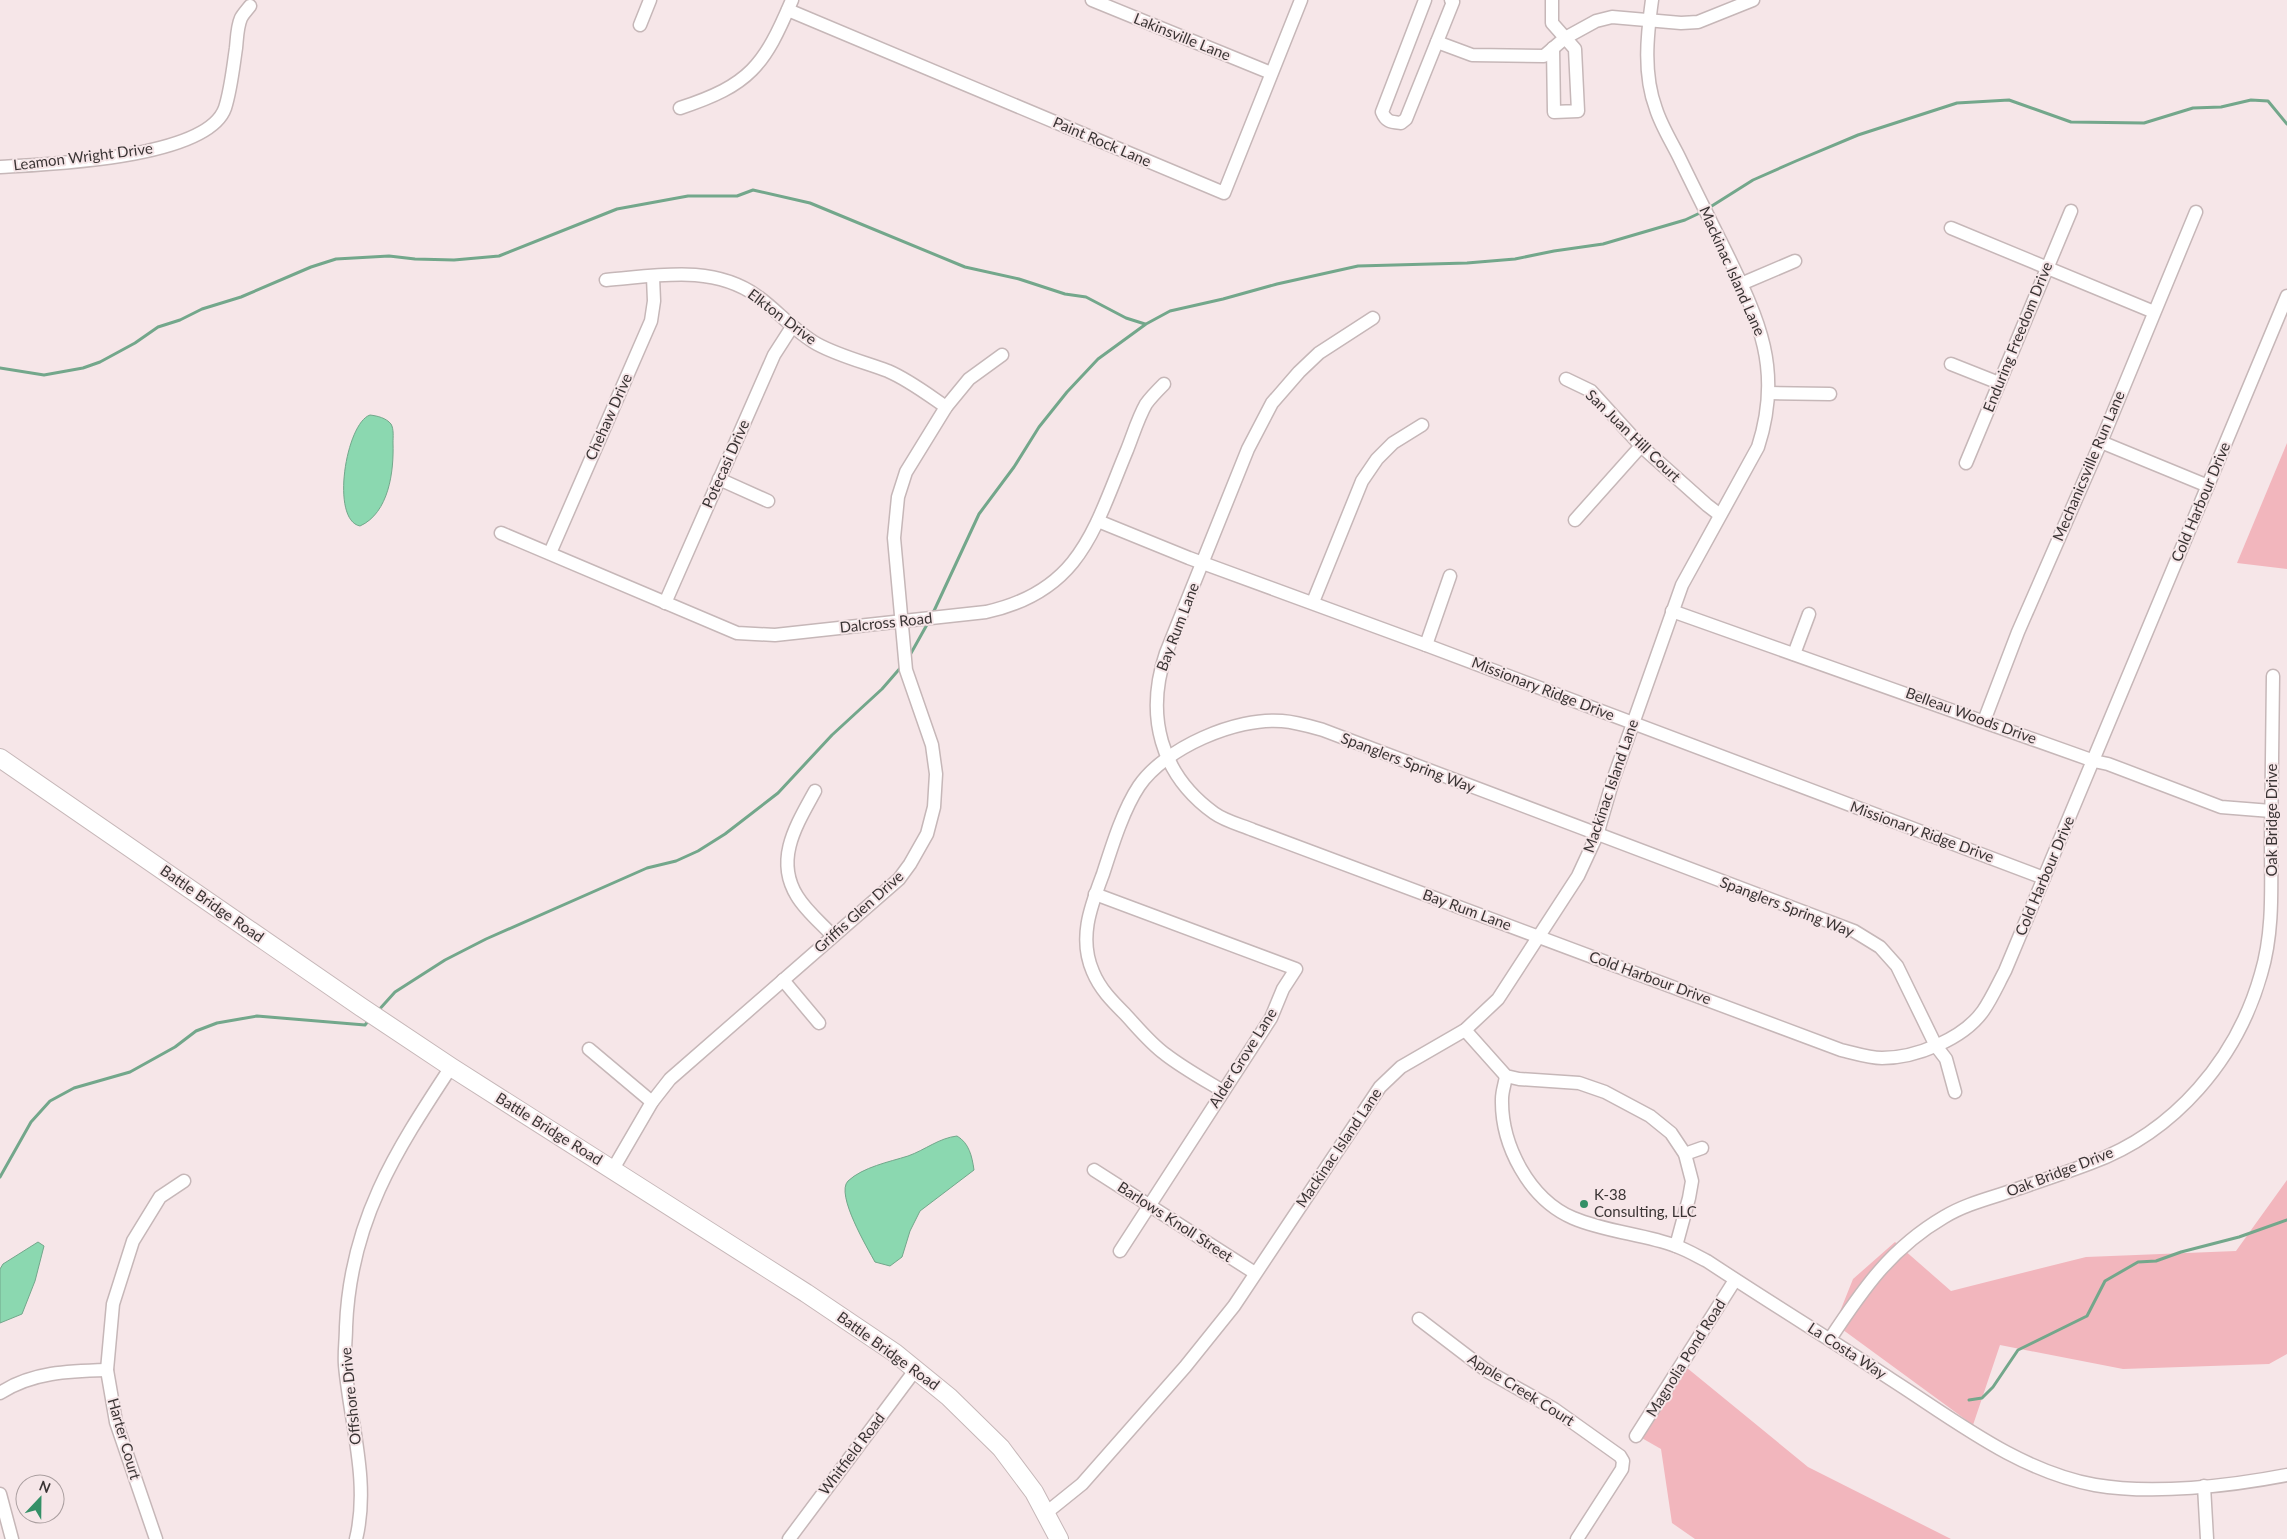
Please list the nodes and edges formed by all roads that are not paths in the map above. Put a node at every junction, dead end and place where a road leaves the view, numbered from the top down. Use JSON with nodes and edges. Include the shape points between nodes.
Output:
{"nodes":[{"id":1,"x":650,"y":0,"type":"edge"},
{"id":2,"x":1092,"y":0,"type":"edge"},
{"id":3,"x":1301,"y":0,"type":"edge"},
{"id":4,"x":1425,"y":0,"type":"edge"},
{"id":5,"x":1451,"y":0,"type":"edge"},
{"id":6,"x":1552,"y":0,"type":"edge"},
{"id":7,"x":1652,"y":0,"type":"edge"},
{"id":8,"x":1753,"y":0,"type":"edge"},
{"id":9,"x":790,"y":5,"type":"edge"},
{"id":10,"x":250,"y":6,"type":"dead end"},
{"id":11,"x":1650,"y":20,"type":"junction"},
{"id":12,"x":640,"y":25,"type":"dead end"},
{"id":13,"x":1565,"y":38,"type":"junction"},
{"id":14,"x":1437,"y":42,"type":"junction"},
{"id":15,"x":1553,"y":48,"type":"junction"},
{"id":16,"x":1272,"y":73,"type":"junction"},
{"id":17,"x":680,"y":108,"type":"dead end"},
{"id":18,"x":0,"y":167,"type":"edge"},
{"id":19,"x":2071,"y":211,"type":"dead end"},
{"id":20,"x":2196,"y":212,"type":"dead end"},
{"id":21,"x":1951,"y":228,"type":"dead end"},
{"id":22,"x":1795,"y":261,"type":"dead end"},
{"id":23,"x":2047,"y":268,"type":"junction"},
{"id":24,"x":653,"y":277,"type":"junction"},
{"id":25,"x":606,"y":280,"type":"dead end"},
{"id":26,"x":1741,"y":284,"type":"junction"},
{"id":27,"x":2287,"y":296,"type":"edge"},
{"id":28,"x":2154,"y":312,"type":"junction"},
{"id":29,"x":1373,"y":318,"type":"dead end"},
{"id":30,"x":792,"y":327,"type":"junction"},
{"id":31,"x":1002,"y":355,"type":"dead end"},
{"id":32,"x":1951,"y":364,"type":"dead end"},
{"id":33,"x":1566,"y":379,"type":"dead end"},
{"id":34,"x":1999,"y":383,"type":"junction"},
{"id":35,"x":1164,"y":384,"type":"dead end"},
{"id":36,"x":1770,"y":393,"type":"junction"},
{"id":37,"x":1830,"y":394,"type":"dead end"},
{"id":38,"x":946,"y":407,"type":"junction"},
{"id":39,"x":1422,"y":425,"type":"dead end"},
{"id":40,"x":2100,"y":442,"type":"junction"},
{"id":41,"x":1641,"y":446,"type":"junction"},
{"id":42,"x":1966,"y":463,"type":"dead end"},
{"id":43,"x":719,"y":479,"type":"junction"},
{"id":44,"x":2208,"y":486,"type":"junction"},
{"id":45,"x":768,"y":501,"type":"dead end"},
{"id":46,"x":1720,"y":515,"type":"junction"},
{"id":47,"x":1575,"y":520,"type":"dead end"},
{"id":48,"x":1098,"y":521,"type":"junction"},
{"id":49,"x":501,"y":533,"type":"dead end"},
{"id":50,"x":550,"y":553,"type":"junction"},
{"id":51,"x":1202,"y":563,"type":"junction"},
{"id":52,"x":1450,"y":576,"type":"dead end"},
{"id":53,"x":1313,"y":602,"type":"junction"},
{"id":54,"x":665,"y":603,"type":"junction"},
{"id":55,"x":1672,"y":611,"type":"junction"},
{"id":56,"x":1809,"y":614,"type":"dead end"},
{"id":57,"x":902,"y":622,"type":"junction"},
{"id":58,"x":1426,"y":645,"type":"junction"},
{"id":59,"x":1794,"y":654,"type":"junction"},
{"id":60,"x":2273,"y":676,"type":"dead end"},
{"id":61,"x":1984,"y":721,"type":"junction"},
{"id":62,"x":1634,"y":724,"type":"junction"},
{"id":63,"x":1168,"y":757,"type":"junction"},
{"id":64,"x":0,"y":758,"type":"edge"},
{"id":65,"x":2094,"y":761,"type":"junction"},
{"id":66,"x":815,"y":791,"type":"dead end"},
{"id":67,"x":2272,"y":811,"type":"junction"},
{"id":68,"x":1597,"y":835,"type":"junction"},
{"id":69,"x":2044,"y":878,"type":"junction"},
{"id":70,"x":1095,"y":894,"type":"junction"},
{"id":71,"x":833,"y":936,"type":"junction"},
{"id":72,"x":1539,"y":937,"type":"junction"},
{"id":73,"x":783,"y":980,"type":"junction"},
{"id":74,"x":819,"y":1023,"type":"dead end"},
{"id":75,"x":1464,"y":1030,"type":"junction"},
{"id":76,"x":1936,"y":1046,"type":"junction"},
{"id":77,"x":589,"y":1049,"type":"dead end"},
{"id":78,"x":451,"y":1067,"type":"junction"},
{"id":79,"x":1506,"y":1076,"type":"junction"},
{"id":80,"x":1222,"y":1091,"type":"junction"},
{"id":81,"x":1955,"y":1092,"type":"dead end"},
{"id":82,"x":652,"y":1102,"type":"junction"},
{"id":83,"x":1702,"y":1148,"type":"dead end"},
{"id":84,"x":1685,"y":1154,"type":"junction"},
{"id":85,"x":613,"y":1169,"type":"junction"},
{"id":86,"x":1094,"y":1170,"type":"dead end"},
{"id":87,"x":184,"y":1181,"type":"dead end"},
{"id":88,"x":1150,"y":1205,"type":"junction"},
{"id":89,"x":1676,"y":1246,"type":"junction"},
{"id":90,"x":1120,"y":1251,"type":"dead end"},
{"id":91,"x":1255,"y":1273,"type":"junction"},
{"id":92,"x":1735,"y":1280,"type":"junction"},
{"id":93,"x":1419,"y":1319,"type":"dead end"},
{"id":94,"x":1830,"y":1339,"type":"junction"},
{"id":95,"x":916,"y":1369,"type":"junction"},
{"id":96,"x":107,"y":1370,"type":"junction"},
{"id":97,"x":0,"y":1393,"type":"edge"},
{"id":98,"x":1636,"y":1436,"type":"dead end"},
{"id":99,"x":2287,"y":1475,"type":"edge"},
{"id":100,"x":2204,"y":1486,"type":"junction"},
{"id":101,"x":0,"y":1494,"type":"edge"},
{"id":102,"x":1046,"y":1513,"type":"junction"},
{"id":103,"x":12,"y":1539,"type":"edge"},
{"id":104,"x":156,"y":1539,"type":"edge"},
{"id":105,"x":356,"y":1539,"type":"edge"},
{"id":106,"x":789,"y":1539,"type":"edge"},
{"id":107,"x":1059,"y":1539,"type":"edge"},
{"id":108,"x":1577,"y":1539,"type":"edge"},
{"id":109,"x":2207,"y":1539,"type":"edge"}],
"edges":[{"from":1,"to":12,"type":"street"},
{"from":2,"to":16,"type":"street","name":"Lakinsville Lane"},
{"from":3,"to":16,"type":"street","name":"Paint Rock Lane"},
{"from":4,"to":14,"type":"street","via":[[1382,112],[1385,119],[1401,123],[1406,119]]},
{"from":5,"to":14,"type":"street","via":[[1453,2]]},
{"from":6,"to":13,"type":"street","via":[[1552,23]]},
{"from":7,"to":11,"type":"street","name":"Mackinac Island Lane"},
{"from":8,"to":11,"type":"street","via":[[1698,22]]},
{"from":9,"to":16,"type":"street","name":"Paint Rock Lane","via":[[1224,193]]},
{"from":9,"to":17,"type":"street","via":[[765,55],[746,78],[715,96]]},
{"from":10,"to":18,"type":"street","name":"Leamon Wright Drive","via":[[240,19],[224,110],[217,121],[200,133],[150,151]]},
{"from":11,"to":13,"type":"street","via":[[1612,17],[1596,21]]},
{"from":11,"to":26,"type":"street","name":"Mackinac Island Lane","via":[[1648,75],[1656,110]]},
{"from":13,"to":15,"type":"street"},
{"from":13,"to":15,"type":"street","via":[[1575,49],[1578,111],[1554,112]]},
{"from":14,"to":15,"type":"street","via":[[1472,55],[1544,56]]},
{"from":19,"to":23,"type":"street","name":"Enduring Freedom Drive"},
{"from":20,"to":28,"type":"street","name":"Mechanicsville Run Lane"},
{"from":21,"to":23,"type":"street"},
{"from":22,"to":26,"type":"street"},
{"from":23,"to":28,"type":"street"},
{"from":23,"to":34,"type":"street","name":"Enduring Freedom Drive"},
{"from":24,"to":25,"type":"street","name":"Elkton Drive"},
{"from":24,"to":30,"type":"street","name":"Elkton Drive","via":[[696,274],[729,281],[757,296]]},
{"from":24,"to":50,"type":"street","name":"Chehaw Drive","via":[[651,321]]},
{"from":26,"to":36,"type":"street","name":"Mackinac Island Lane","via":[[1762,333]]},
{"from":27,"to":44,"type":"street","name":"Cold Harbour Drive"},
{"from":28,"to":40,"type":"street","name":"Mechanicsville Run Lane"},
{"from":29,"to":51,"type":"street","name":"Bay Rum Lane","via":[[1319,353],[1272,403],[1248,449]]},
{"from":30,"to":38,"type":"street","name":"Elkton Drive","via":[[830,350],[906,380]]},
{"from":30,"to":43,"type":"street","name":"Potecasi Drive","via":[[774,355]]},
{"from":31,"to":38,"type":"street","name":"Griffis Glen Drive","via":[[969,379]]},
{"from":32,"to":34,"type":"street"},
{"from":33,"to":41,"type":"street","name":"San Juan Hill Court","via":[[1591,391]]},
{"from":34,"to":42,"type":"street","name":"Enduring Freedom Drive"},
{"from":35,"to":48,"type":"street","name":"Dalcross Road","via":[[1142,412]]},
{"from":36,"to":37,"type":"street"},
{"from":36,"to":46,"type":"street","name":"Mackinac Island Lane","via":[[1758,447]]},
{"from":38,"to":57,"type":"street","name":"Griffis Glen Drive","via":[[906,472],[898,497],[894,538]]},
{"from":39,"to":53,"type":"street","via":[[1393,443],[1377,458],[1362,481]]},
{"from":40,"to":44,"type":"street"},
{"from":40,"to":61,"type":"street","name":"Mechanicsville Run Lane","via":[[2018,632]]},
{"from":41,"to":46,"type":"street","name":"San Juan Hill Court"},
{"from":41,"to":47,"type":"street"},
{"from":43,"to":45,"type":"street"},
{"from":43,"to":54,"type":"street","name":"Potecasi Drive"},
{"from":44,"to":65,"type":"street","name":"Cold Harbour Drive"},
{"from":46,"to":55,"type":"street","name":"Mackinac Island Lane","via":[[1689,570]]},
{"from":48,"to":51,"type":"street","name":"Missionary Ridge Drive"},
{"from":48,"to":57,"type":"street","name":"Dalcross Road","via":[[1085,546],[1065,572],[1054,583],[1022,602],[986,612]]},
{"from":49,"to":50,"type":"street","name":"Dalcross Road"},
{"from":50,"to":54,"type":"street","name":"Dalcross Road"},
{"from":51,"to":53,"type":"street","name":"Missionary Ridge Drive"},
{"from":51,"to":63,"type":"street","name":"Bay Rum Lane","via":[[1159,676],[1157,726]]},
{"from":52,"to":58,"type":"street"},
{"from":53,"to":58,"type":"street","name":"Missionary Ridge Drive"},
{"from":54,"to":57,"type":"street","name":"Dalcross Road","via":[[737,633],[775,635]]},
{"from":55,"to":59,"type":"street","name":"Belleau Woods Drive"},
{"from":55,"to":62,"type":"street","name":"Mackinac Island Lane"},
{"from":56,"to":59,"type":"street"},
{"from":57,"to":71,"type":"street","name":"Griffis Glen Drive","via":[[908,678],[935,759],[932,819],[920,849],[899,879]]},
{"from":58,"to":62,"type":"street","name":"Missionary Ridge Drive"},
{"from":59,"to":61,"type":"street","name":"Belleau Woods Drive"},
{"from":60,"to":67,"type":"street","name":"Oak Bridge Drive"},
{"from":61,"to":65,"type":"street","name":"Belleau Woods Drive"},
{"from":62,"to":68,"type":"street","name":"Mackinac Island Lane"},
{"from":62,"to":69,"type":"street","name":"Missionary Ridge Drive"},
{"from":63,"to":68,"type":"street","name":"Spanglers Spring Way","via":[[1248,722],[1294,722],[1323,730]]},
{"from":63,"to":70,"type":"street","name":"Spanglers Spring Way","via":[[1145,778],[1133,797]]},
{"from":63,"to":72,"type":"street","name":"Bay Rum Lane","via":[[1174,774],[1215,814]]},
{"from":64,"to":78,"type":"street","name":"Battle Bridge Road"},
{"from":65,"to":67,"type":"street","name":"Belleau Woods Drive","via":[[2221,807]]},
{"from":65,"to":69,"type":"street","name":"Cold Harbour Drive"},
{"from":66,"to":71,"type":"street","via":[[790,839],[788,869],[797,896]]},
{"from":67,"to":94,"type":"street","name":"Oak Bridge Drive","via":[[2271,909],[2262,974],[2232,1043],[2206,1082],[2169,1117],[2116,1152],[1966,1206],[1922,1231],[1873,1276]]},
{"from":68,"to":72,"type":"street","name":"Mackinac Island Lane","via":[[1578,876]]},
{"from":68,"to":76,"type":"street","name":"Spanglers Spring Way","via":[[1830,921],[1880,947],[1897,966]]},
{"from":69,"to":76,"type":"street","name":"Cold Harbour Drive","via":[[2005,971],[1982,1012],[1966,1029]]},
{"from":70,"to":80,"type":"street","name":"Spanglers Spring Way","via":[[1085,935],[1089,962],[1098,984],[1163,1053]]},
{"from":70,"to":80,"type":"street","name":"Alder Grove Lane","via":[[1296,969],[1271,1018]]},
{"from":71,"to":73,"type":"street","name":"Griffis Glen Drive"},
{"from":72,"to":75,"type":"street","name":"Mackinac Island Lane","via":[[1498,999]]},
{"from":72,"to":76,"type":"street","name":"Cold Harbour Drive","via":[[1841,1050],[1882,1058]]},
{"from":73,"to":74,"type":"street"},
{"from":73,"to":82,"type":"street","name":"Griffis Glen Drive","via":[[670,1079]]},
{"from":75,"to":79,"type":"street"},
{"from":75,"to":91,"type":"street","name":"Mackinac Island Lane","via":[[1401,1066],[1380,1087]]},
{"from":76,"to":81,"type":"street","name":"Spanglers Spring Way","via":[[1946,1059]]},
{"from":77,"to":82,"type":"street"},
{"from":78,"to":85,"type":"street","name":"Battle Bridge Road"},
{"from":78,"to":105,"type":"street","name":"Offshore Drive","via":[[381,1182],[364,1225],[353,1268],[347,1307],[345,1364],[360,1477],[360,1523]]},
{"from":79,"to":84,"type":"street","via":[[1579,1083],[1605,1092],[1650,1116],[1671,1133]]},
{"from":79,"to":89,"type":"street","name":"La Costa Way","via":[[1502,1099],[1504,1128],[1514,1156],[1528,1180],[1548,1202],[1571,1217],[1594,1226]]},
{"from":80,"to":88,"type":"street","name":"Alder Grove Lane"},
{"from":82,"to":85,"type":"street","name":"Griffis Glen Drive"},
{"from":83,"to":84,"type":"street"},
{"from":84,"to":89,"type":"street","via":[[1692,1181]]},
{"from":85,"to":95,"type":"street","name":"Battle Bridge Road","via":[[859,1328]]},
{"from":86,"to":88,"type":"street","name":"Barlows Knoll Street"},
{"from":87,"to":96,"type":"street","name":"Harter Court","via":[[160,1197],[133,1241],[113,1304]]},
{"from":88,"to":90,"type":"street","name":"Alder Grove Lane"},
{"from":88,"to":91,"type":"street","name":"Barlows Knoll Street"},
{"from":89,"to":92,"type":"street","name":"La Costa Way"},
{"from":91,"to":102,"type":"street","name":"Mackinac Island Lane","via":[[1234,1306],[1185,1367],[1082,1484]]},
{"from":92,"to":94,"type":"street","name":"La Costa Way"},
{"from":92,"to":98,"type":"street","name":"Magnolia Pond Road"},
{"from":93,"to":108,"type":"street","name":"Apple Creek Court","via":[[1487,1371],[1554,1409],[1620,1456],[1622,1469]]},
{"from":94,"to":100,"type":"street","name":"La Costa Way","via":[[1991,1444],[2041,1469],[2110,1487]]},
{"from":95,"to":102,"type":"street","name":"Battle Bridge Road","via":[[1001,1448],[1025,1478]]},
{"from":95,"to":106,"type":"street","name":"Whitfield Road"},
{"from":96,"to":97,"type":"street","via":[[50,1373],[14,1384]]},
{"from":96,"to":104,"type":"street","name":"Harter Court","via":[[116,1422]]},
{"from":99,"to":100,"type":"street","name":"La Costa Way"},
{"from":100,"to":109,"type":"street"},
{"from":101,"to":103,"type":"street"},
{"from":102,"to":107,"type":"street","name":"Battle Bridge Road"}]}
